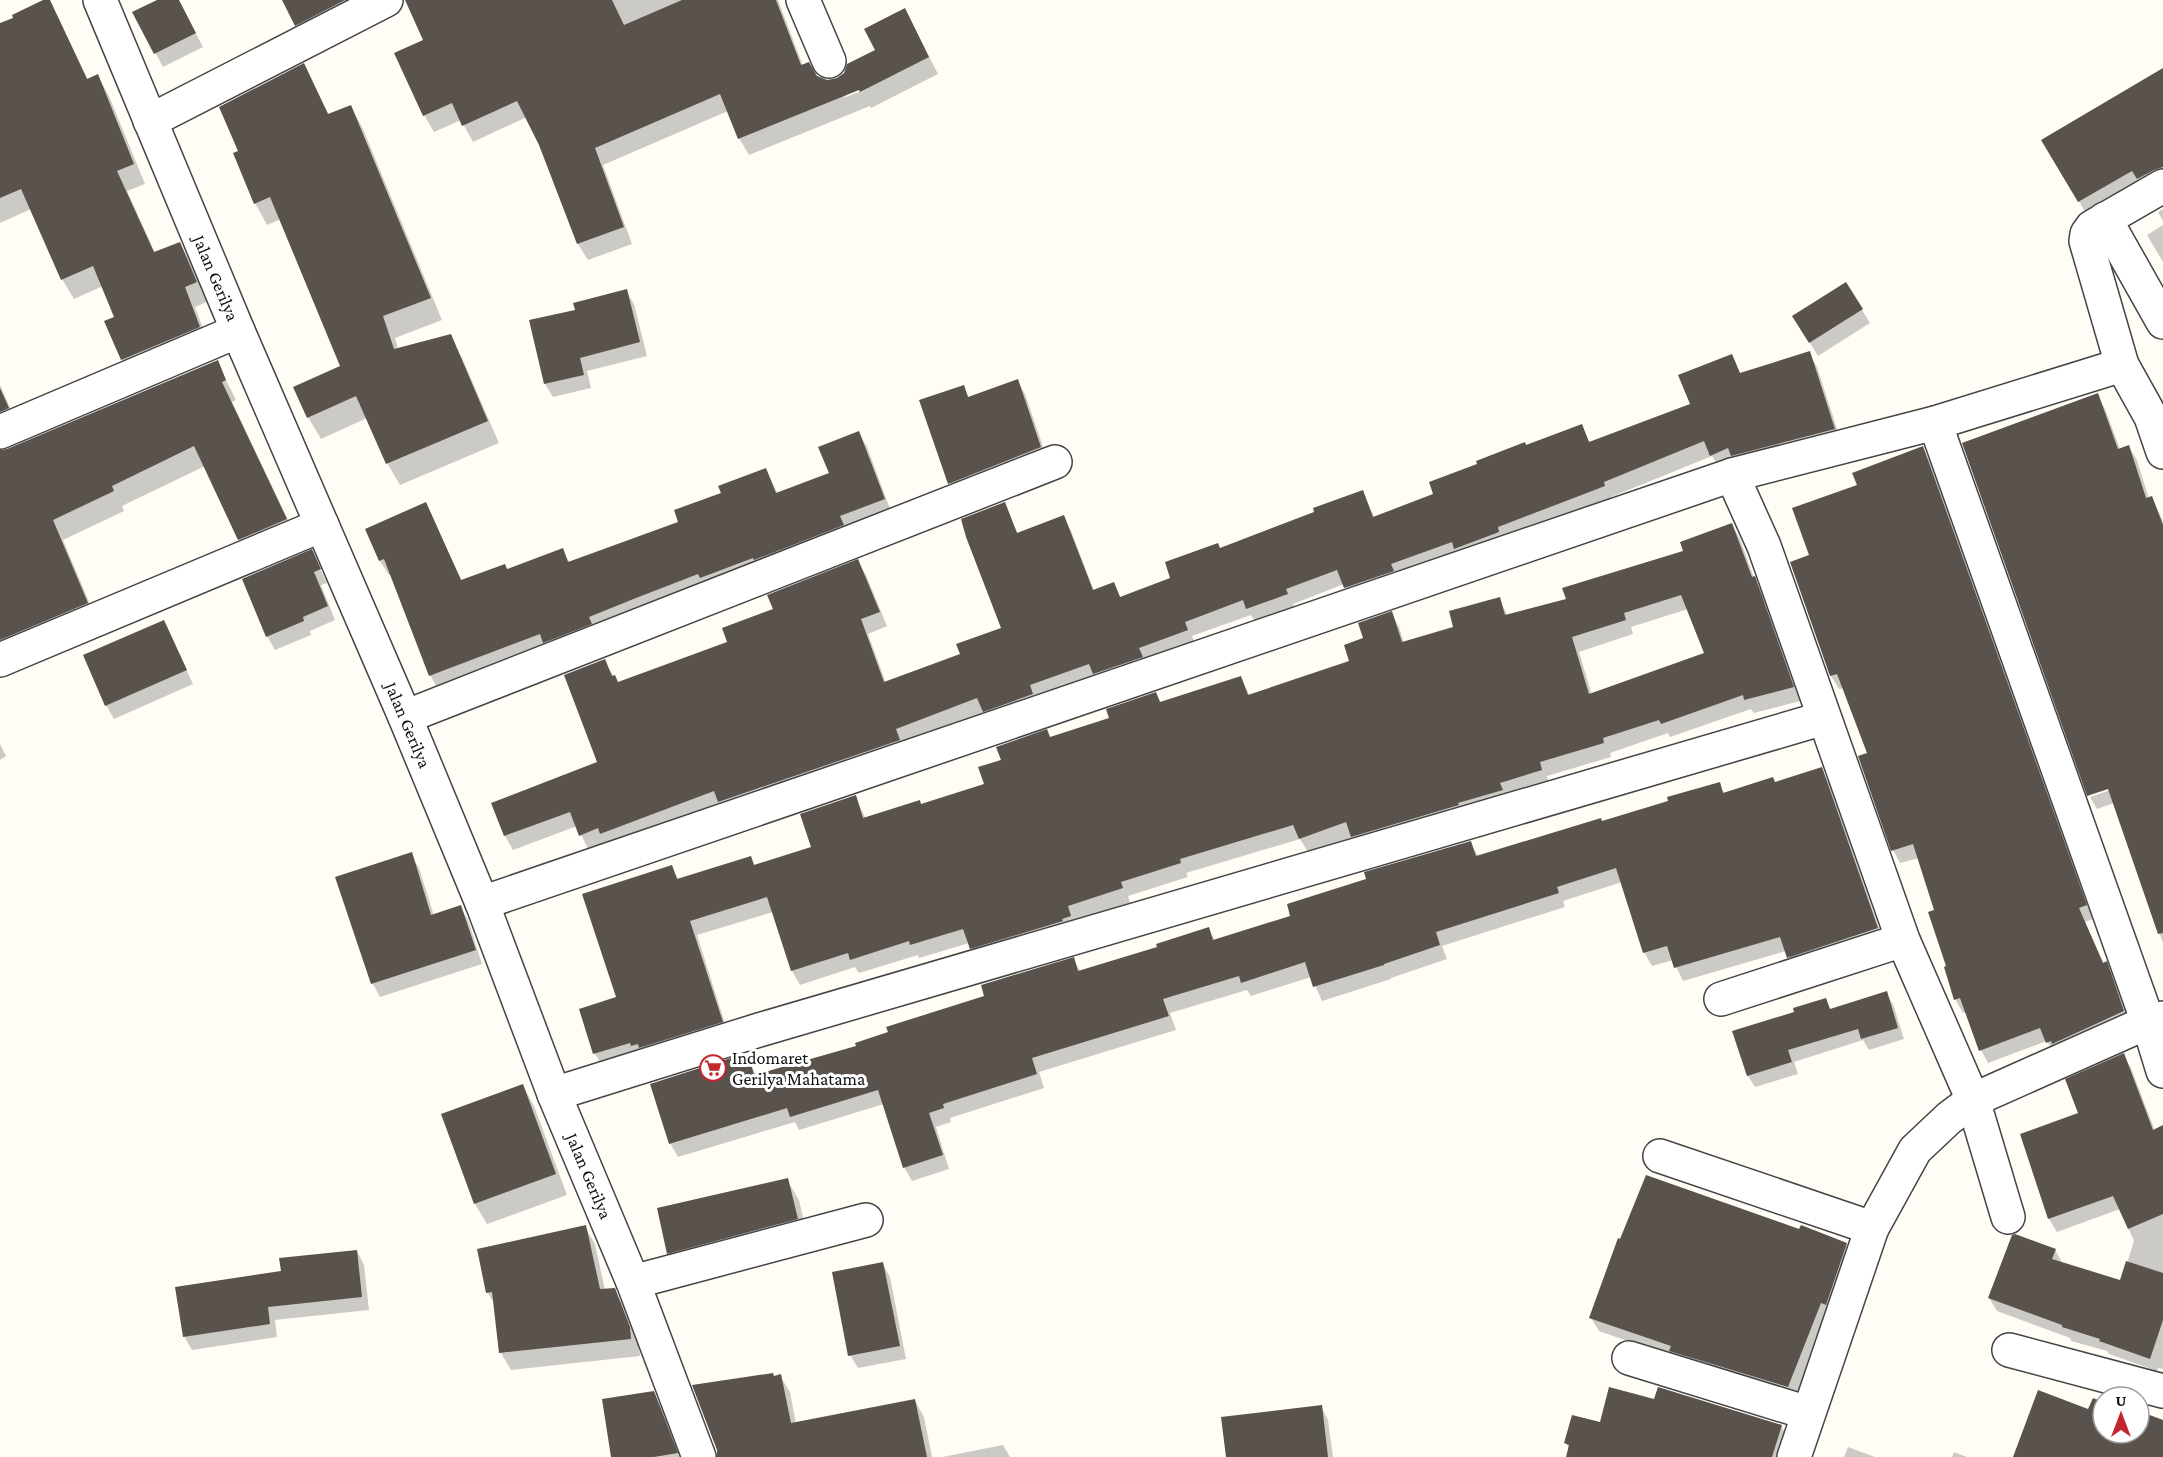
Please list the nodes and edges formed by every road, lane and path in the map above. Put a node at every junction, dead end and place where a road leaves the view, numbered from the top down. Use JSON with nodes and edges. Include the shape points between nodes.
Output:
{"nodes":[{"id":1,"x":100,"y":0,"type":"edge"},
{"id":2,"x":386,"y":0,"type":"edge"},
{"id":3,"x":802,"y":0,"type":"edge"},
{"id":4,"x":829,"y":61,"type":"dead end"},
{"id":5,"x":150,"y":121,"type":"junction"},
{"id":6,"x":2163,"y":186,"type":"edge"},
{"id":7,"x":2105,"y":219,"type":"junction"},
{"id":8,"x":2163,"y":322,"type":"edge"},
{"id":9,"x":238,"y":331,"type":"junction"},
{"id":10,"x":2122,"y":366,"type":"junction"},
{"id":11,"x":2157,"y":414,"type":"edge"},
{"id":12,"x":1935,"y":423,"type":"junction"},
{"id":13,"x":0,"y":432,"type":"edge"},
{"id":14,"x":2163,"y":452,"type":"edge"},
{"id":15,"x":1055,"y":462,"type":"dead end"},
{"id":16,"x":1732,"y":475,"type":"junction"},
{"id":17,"x":322,"y":525,"type":"junction"},
{"id":18,"x":0,"y":660,"type":"edge"},
{"id":19,"x":405,"y":717,"type":"junction"},
{"id":20,"x":1824,"y":718,"type":"junction"},
{"id":21,"x":482,"y":903,"type":"junction"},
{"id":22,"x":1903,"y":940,"type":"junction"},
{"id":23,"x":1721,"y":999,"type":"dead end"},
{"id":24,"x":2156,"y":1020,"type":"edge"},
{"id":25,"x":2163,"y":1071,"type":"edge"},
{"id":26,"x":554,"y":1094,"type":"junction"},
{"id":27,"x":1972,"y":1100,"type":"junction"},
{"id":28,"x":1660,"y":1156,"type":"dead end"},
{"id":29,"x":2008,"y":1217,"type":"dead end"},
{"id":30,"x":866,"y":1220,"type":"dead end"},
{"id":31,"x":1872,"y":1228,"type":"junction"},
{"id":32,"x":633,"y":1282,"type":"junction"},
{"id":33,"x":2009,"y":1350,"type":"dead end"},
{"id":34,"x":1629,"y":1358,"type":"dead end"},
{"id":35,"x":2163,"y":1391,"type":"edge"},
{"id":36,"x":1808,"y":1413,"type":"junction"},
{"id":37,"x":699,"y":1457,"type":"edge"},
{"id":38,"x":1794,"y":1457,"type":"edge"}],
"edges":[{"from":1,"to":5,"type":"street","name":"Jalan Gerilya"},
{"from":2,"to":5,"type":"street"},
{"from":3,"to":4,"type":"street"},
{"from":5,"to":9,"type":"street","name":"Jalan Gerilya"},
{"from":6,"to":7,"type":"street"},
{"from":7,"to":8,"type":"street"},
{"from":7,"to":10,"type":"street","via":[[2092,227],[2086,241]]},
{"from":9,"to":13,"type":"street"},
{"from":9,"to":17,"type":"street","name":"Jalan Gerilya"},
{"from":10,"to":11,"type":"street"},
{"from":10,"to":12,"type":"street"},
{"from":11,"to":14,"type":"street"},
{"from":12,"to":16,"type":"street"},
{"from":12,"to":24,"type":"street"},
{"from":15,"to":19,"type":"street"},
{"from":16,"to":20,"type":"street","via":[[1764,546]]},
{"from":16,"to":21,"type":"street"},
{"from":17,"to":18,"type":"street"},
{"from":17,"to":19,"type":"street","name":"Jalan Gerilya"},
{"from":19,"to":21,"type":"street","name":"Jalan Gerilya"},
{"from":20,"to":22,"type":"street"},
{"from":20,"to":26,"type":"street","via":[[759,1029]]},
{"from":21,"to":26,"type":"street","name":"Jalan Gerilya"},
{"from":22,"to":23,"type":"street"},
{"from":22,"to":27,"type":"street"},
{"from":24,"to":25,"type":"street"},
{"from":24,"to":27,"type":"street"},
{"from":26,"to":32,"type":"street","name":"Jalan Gerilya"},
{"from":27,"to":29,"type":"street"},
{"from":27,"to":31,"type":"street","via":[[1915,1150]]},
{"from":28,"to":31,"type":"street"},
{"from":30,"to":32,"type":"street"},
{"from":31,"to":36,"type":"street"},
{"from":32,"to":37,"type":"street","name":"Jalan Gerilya"},
{"from":33,"to":35,"type":"street"},
{"from":34,"to":36,"type":"street"},
{"from":36,"to":38,"type":"street"}]}
